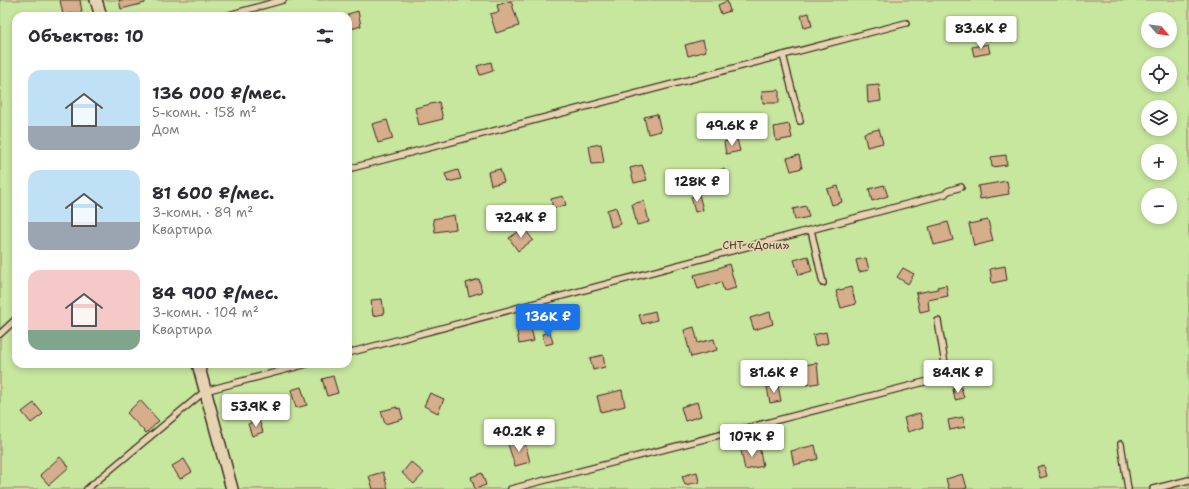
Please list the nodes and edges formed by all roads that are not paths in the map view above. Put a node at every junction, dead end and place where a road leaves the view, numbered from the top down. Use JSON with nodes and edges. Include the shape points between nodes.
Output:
{"nodes":[{"id":1,"x":96,"y":0,"type":"edge"},
{"id":2,"x":283,"y":0,"type":"edge"},
{"id":3,"x":100,"y":12,"type":"edge"},
{"id":4,"x":240,"y":12,"type":"edge"},
{"id":5,"x":906,"y":23,"type":"dead end"},
{"id":6,"x":783,"y":56,"type":"junction"},
{"id":7,"x":800,"y":121,"type":"dead end"},
{"id":8,"x":352,"y":168,"type":"edge"},
{"id":9,"x":961,"y":187,"type":"dead end"},
{"id":10,"x":811,"y":230,"type":"junction"},
{"id":11,"x":823,"y":283,"type":"dead end"},
{"id":12,"x":938,"y":321,"type":"dead end"},
{"id":13,"x":12,"y":323,"type":"edge"},
{"id":14,"x":0,"y":334,"type":"edge"},
{"id":15,"x":352,"y":352,"type":"edge"},
{"id":16,"x":199,"y":368,"type":"edge"},
{"id":17,"x":293,"y":368,"type":"edge"},
{"id":18,"x":966,"y":371,"type":"dead end"},
{"id":19,"x":948,"y":376,"type":"junction"},
{"id":20,"x":205,"y":391,"type":"junction"},
{"id":21,"x":1121,"y":444,"type":"dead end"},
{"id":22,"x":1189,"y":480,"type":"edge"},
{"id":23,"x":88,"y":489,"type":"edge"},
{"id":24,"x":232,"y":489,"type":"edge"},
{"id":25,"x":511,"y":489,"type":"edge"},
{"id":26,"x":1128,"y":489,"type":"edge"},
{"id":27,"x":1153,"y":489,"type":"edge"}],
"edges":[{"from":1,"to":3,"type":"street"},
{"from":2,"to":4,"type":"lane"},
{"from":5,"to":6,"type":"lane"},
{"from":6,"to":7,"type":"lane"},
{"from":6,"to":8,"type":"lane"},
{"from":9,"to":10,"type":"lane","via":[[945,194]]},
{"from":10,"to":11,"type":"lane"},
{"from":10,"to":15,"type":"lane"},
{"from":12,"to":19,"type":"lane"},
{"from":13,"to":14,"type":"lane"},
{"from":16,"to":20,"type":"street"},
{"from":17,"to":20,"type":"lane"},
{"from":18,"to":19,"type":"lane"},
{"from":19,"to":25,"type":"lane"},
{"from":20,"to":23,"type":"lane"},
{"from":20,"to":24,"type":"street"},
{"from":21,"to":26,"type":"lane"},
{"from":22,"to":27,"type":"lane"}]}
